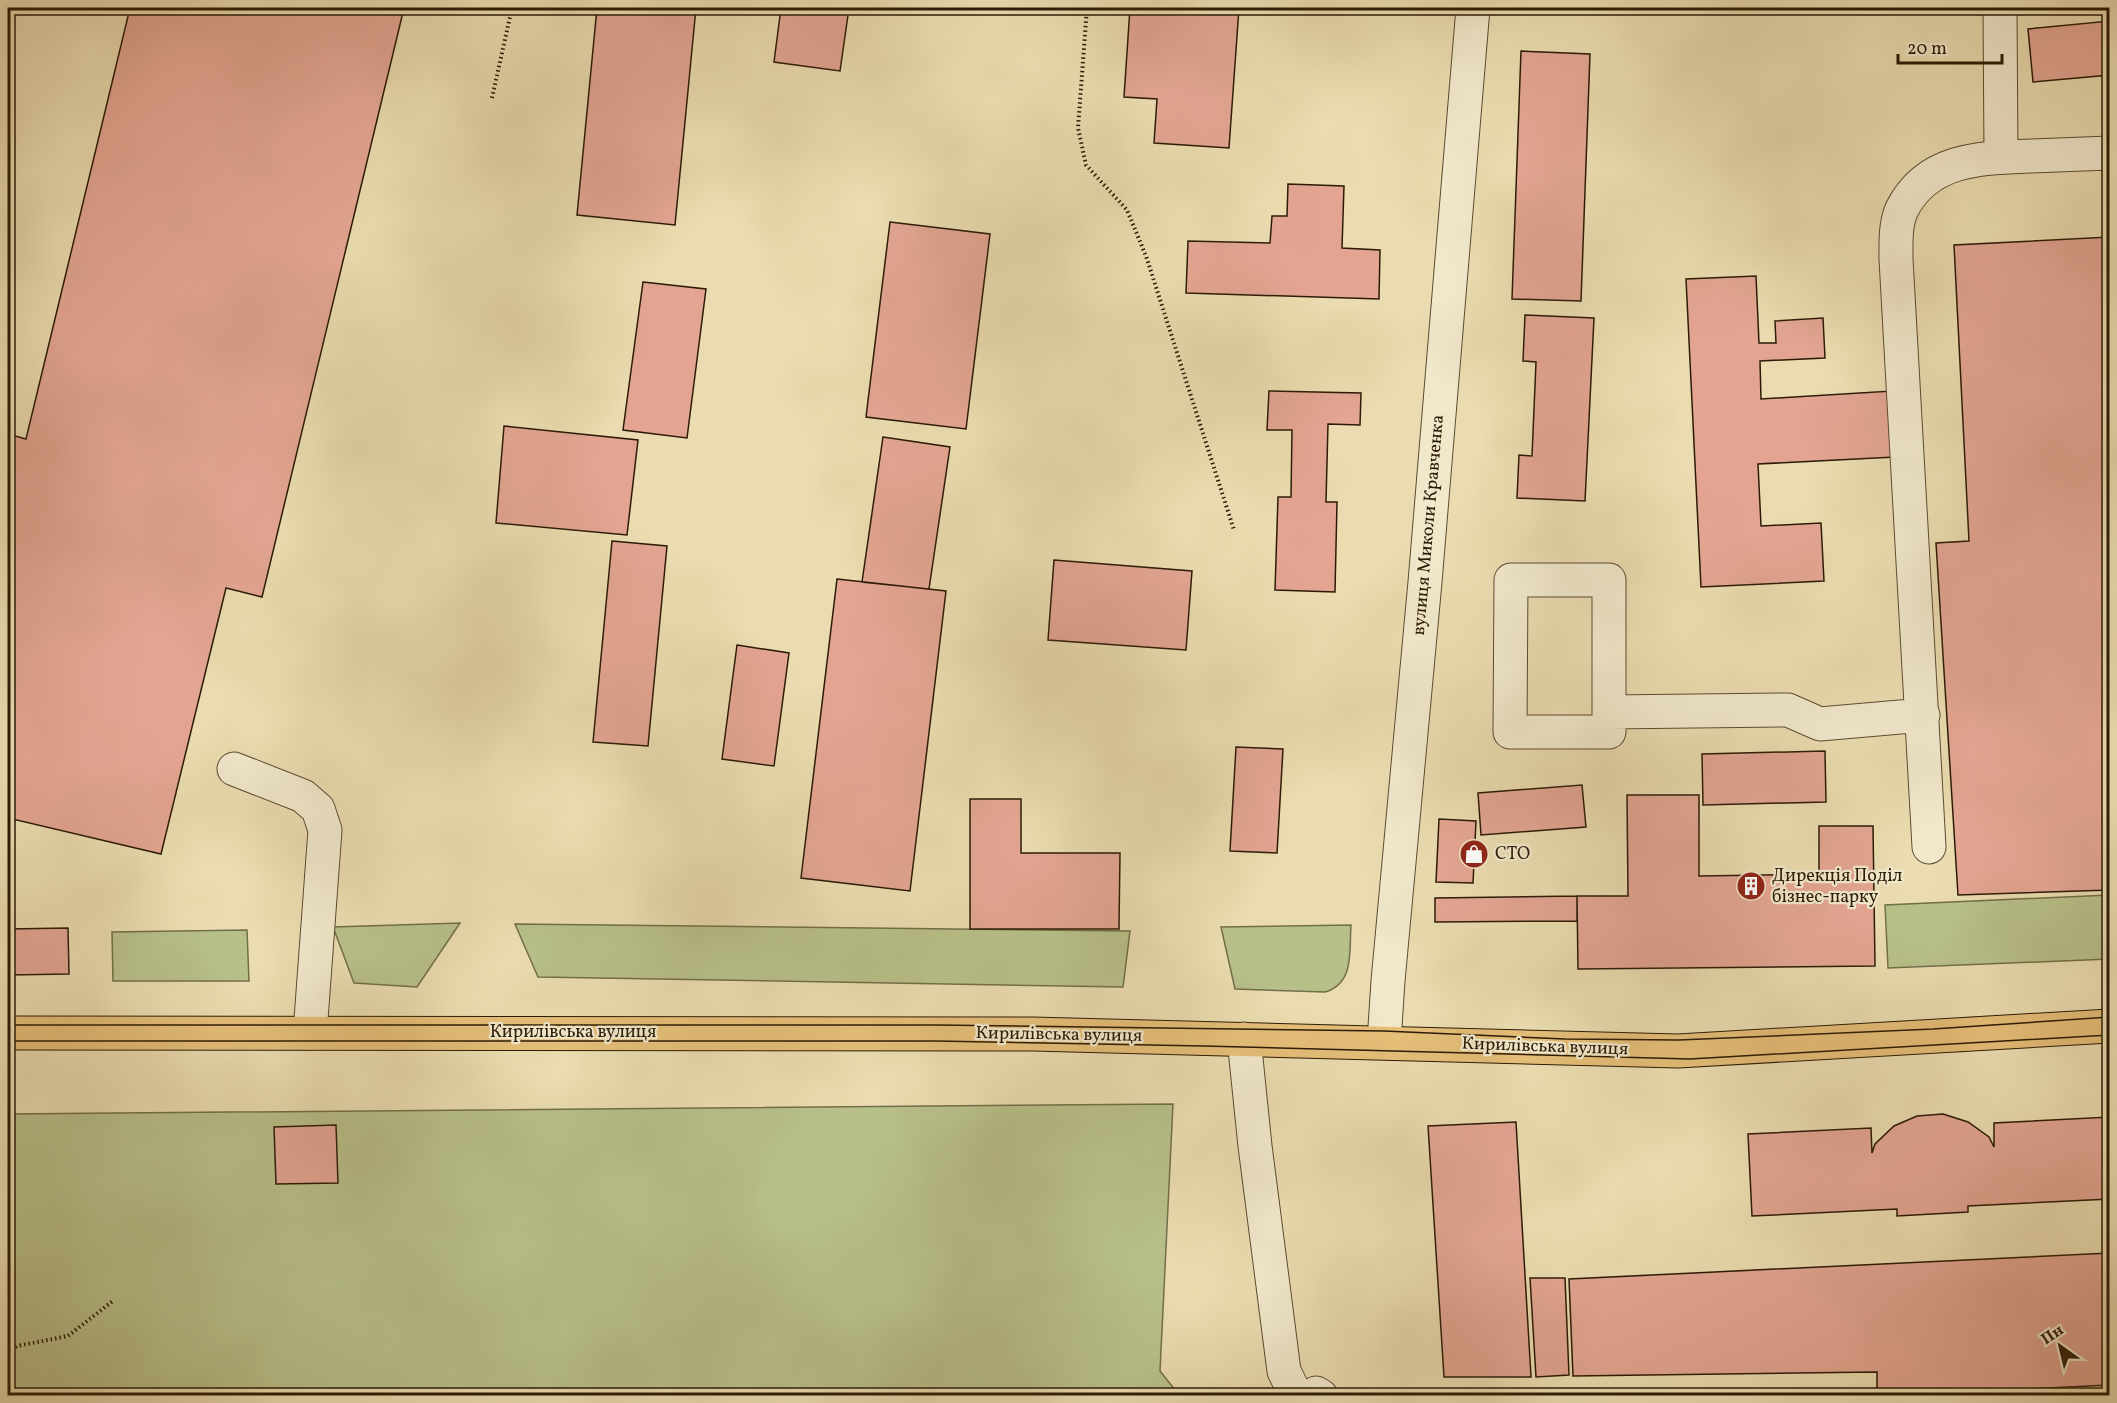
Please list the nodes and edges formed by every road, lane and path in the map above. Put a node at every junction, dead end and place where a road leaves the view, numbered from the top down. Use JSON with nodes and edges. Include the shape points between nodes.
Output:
{"nodes":[{"id":1,"x":512,"y":8,"type":"edge"},
{"id":2,"x":1087,"y":8,"type":"edge"},
{"id":3,"x":1473,"y":8,"type":"edge"},
{"id":4,"x":2000,"y":8,"type":"edge"},
{"id":5,"x":492,"y":98,"type":"dead end"},
{"id":6,"x":2109,"y":153,"type":"edge"},
{"id":7,"x":2001,"y":157,"type":"junction"},
{"id":8,"x":1234,"y":530,"type":"dead end"},
{"id":9,"x":1609,"y":712,"type":"junction"},
{"id":10,"x":1923,"y":715,"type":"junction"},
{"id":11,"x":234,"y":769,"type":"dead end"},
{"id":12,"x":1929,"y":847,"type":"dead end"},
{"id":13,"x":2109,"y":1026,"type":"edge"},
{"id":14,"x":8,"y":1033,"type":"edge"},
{"id":15,"x":310,"y":1033,"type":"junction"},
{"id":16,"x":1244,"y":1039,"type":"junction"},
{"id":17,"x":1384,"y":1042,"type":"junction"},
{"id":18,"x":8,"y":1255,"type":"edge"},
{"id":19,"x":8,"y":1283,"type":"edge"},
{"id":20,"x":114,"y":1300,"type":"dead end"},
{"id":21,"x":8,"y":1352,"type":"edge"},
{"id":22,"x":1311,"y":1394,"type":"edge"}],
"edges":[{"from":1,"to":5,"type":"path"},
{"from":2,"to":8,"type":"path","via":[[1078,128],[1086,165],[1127,210],[1146,256]]},
{"from":3,"to":17,"type":"street","name":"вулиця Миколи Кравченка"},
{"from":4,"to":7,"type":"street"},
{"from":6,"to":7,"type":"street"},
{"from":7,"to":10,"type":"street","via":[[1965,161],[1926,179],[1902,210],[1897,230]]},
{"from":9,"to":9,"type":"street","via":[[1609,580],[1511,580],[1510,732],[1609,732]]},
{"from":9,"to":10,"type":"street","via":[[1788,710],[1820,724]]},
{"from":10,"to":12,"type":"street"},
{"from":11,"to":15,"type":"street","via":[[303,796],[318,809],[326,830]]},
{"from":13,"to":17,"type":"main road","name":"Кирилівська вулиця","via":[[1678,1051]]},
{"from":14,"to":15,"type":"main road","name":"Кирилівська вулиця"},
{"from":15,"to":16,"type":"main road","name":"Кирилівська вулиця","via":[[874,1033]]},
{"from":16,"to":17,"type":"main road","name":"Кирилівська вулиця"},
{"from":16,"to":22,"type":"street","via":[[1284,1371]]},
{"from":18,"to":19,"type":"path"},
{"from":20,"to":21,"type":"path","via":[[68,1336],[17,1346]]}]}
